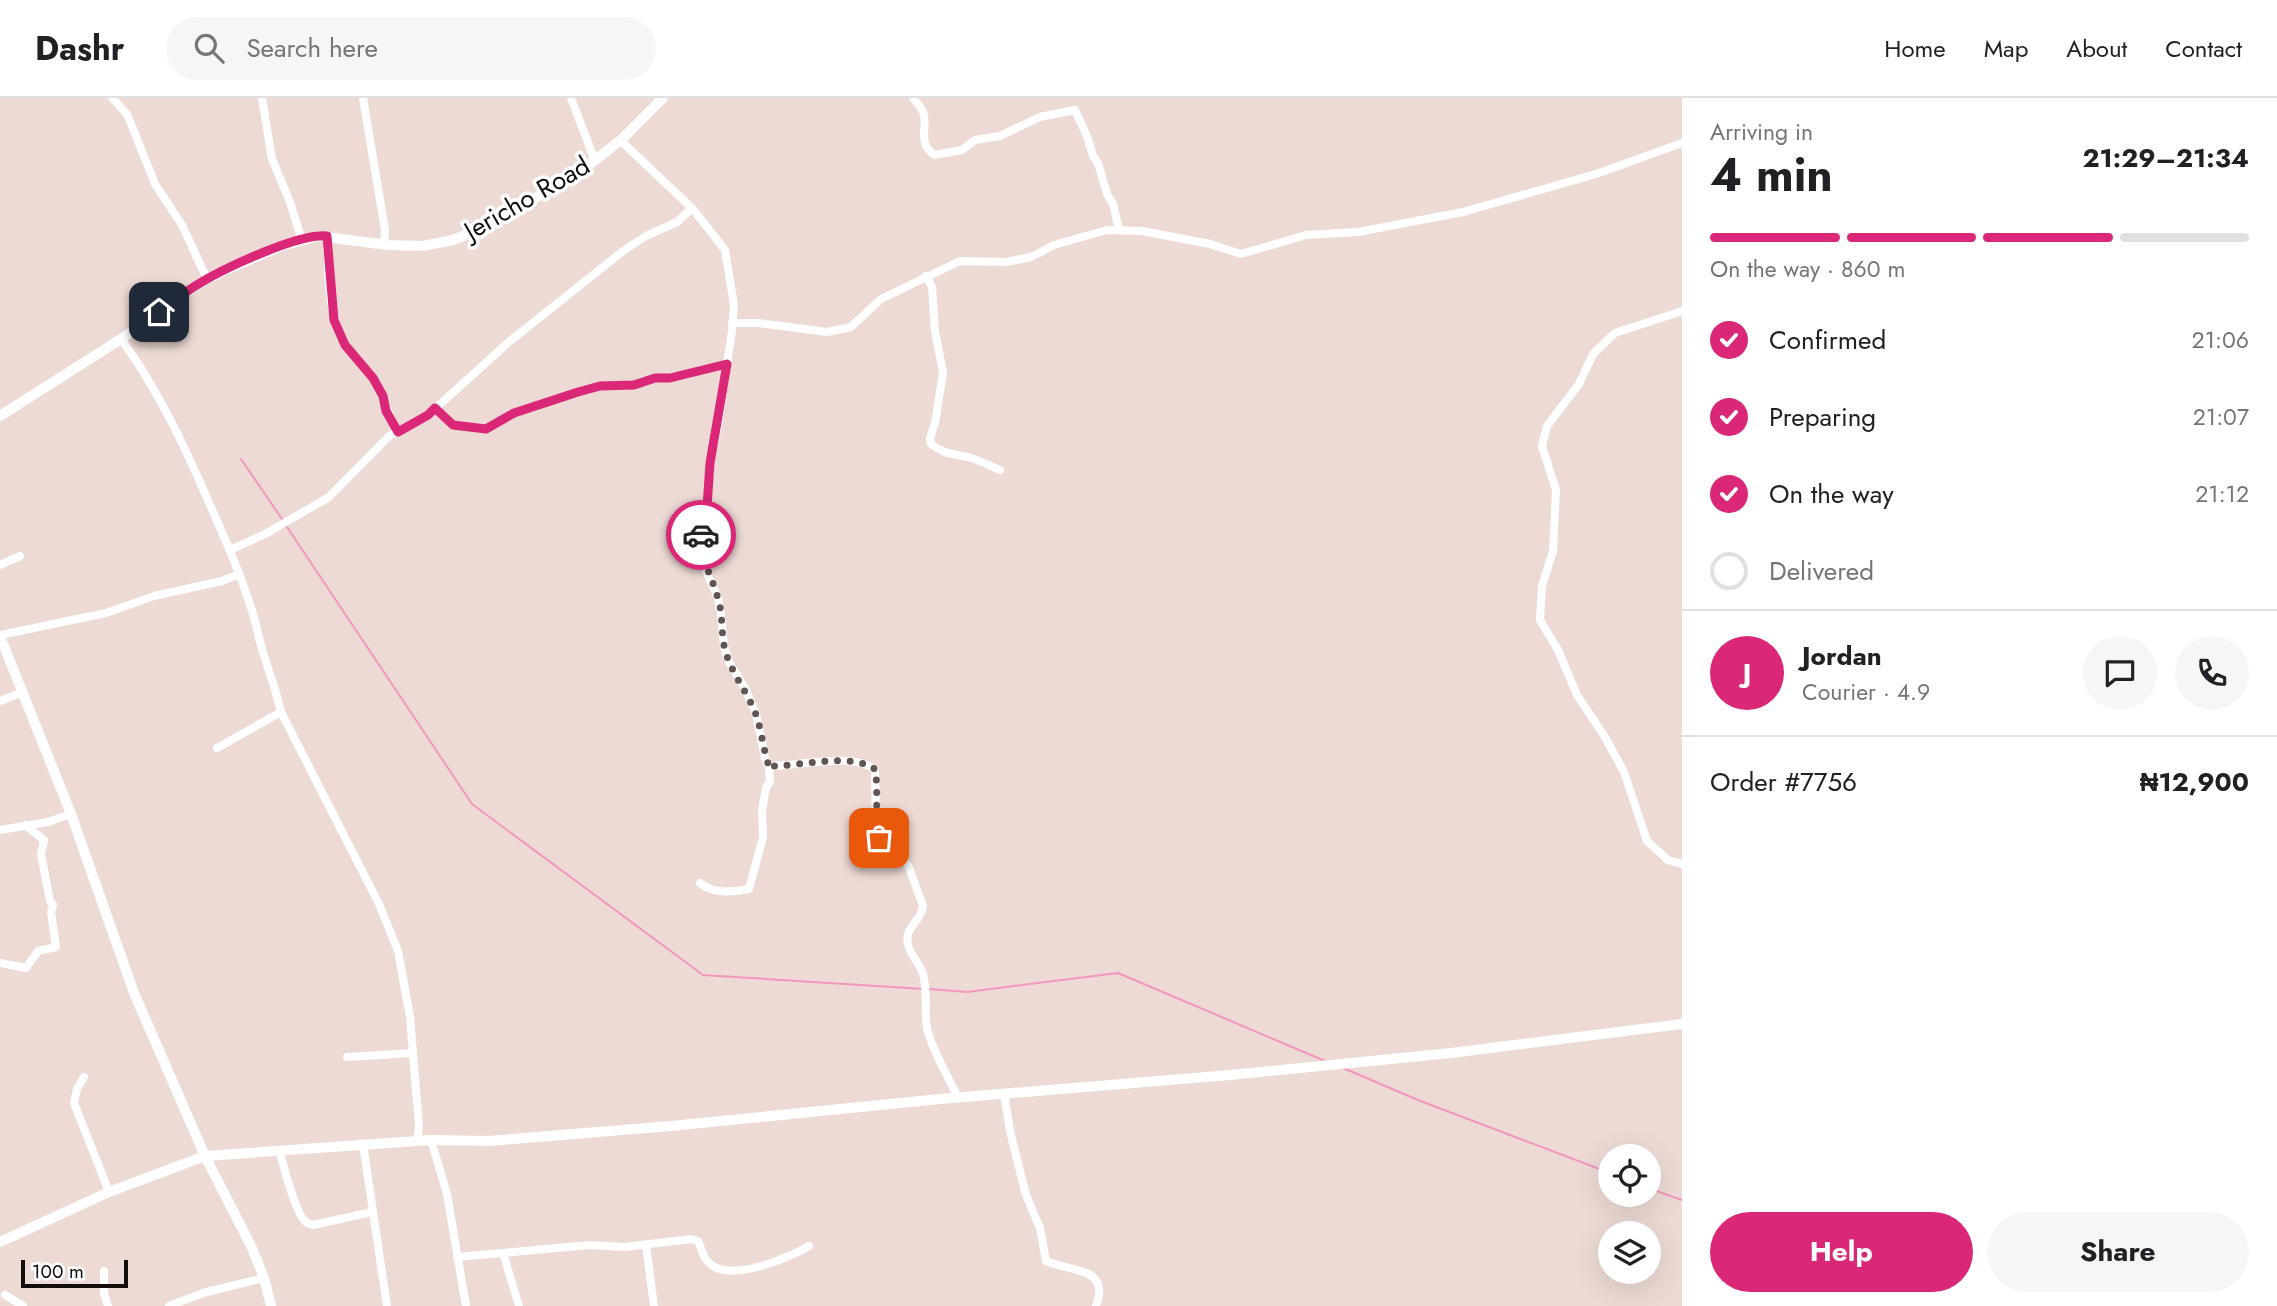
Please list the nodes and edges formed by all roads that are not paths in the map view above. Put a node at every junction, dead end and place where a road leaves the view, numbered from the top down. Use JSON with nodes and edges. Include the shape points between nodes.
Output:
{"nodes":[{"id":1,"x":112,"y":98,"type":"edge"},
{"id":2,"x":262,"y":98,"type":"edge"},
{"id":3,"x":363,"y":98,"type":"edge"},
{"id":4,"x":571,"y":98,"type":"edge"},
{"id":5,"x":663,"y":98,"type":"edge"},
{"id":6,"x":913,"y":98,"type":"edge"},
{"id":7,"x":621,"y":141,"type":"junction"},
{"id":8,"x":1682,"y":143,"type":"edge"},
{"id":9,"x":595,"y":161,"type":"junction"},
{"id":10,"x":692,"y":208,"type":"junction"},
{"id":11,"x":1119,"y":230,"type":"junction"},
{"id":12,"x":327,"y":236,"type":"junction"},
{"id":13,"x":302,"y":241,"type":"junction"},
{"id":14,"x":384,"y":244,"type":"junction"},
{"id":15,"x":926,"y":276,"type":"junction"},
{"id":16,"x":207,"y":279,"type":"junction"},
{"id":17,"x":1682,"y":311,"type":"edge"},
{"id":18,"x":732,"y":323,"type":"junction"},
{"id":19,"x":121,"y":339,"type":"junction"},
{"id":20,"x":727,"y":364,"type":"junction"},
{"id":21,"x":435,"y":408,"type":"junction"},
{"id":22,"x":0,"y":416,"type":"edge"},
{"id":23,"x":398,"y":432,"type":"junction"},
{"id":24,"x":1000,"y":470,"type":"dead end"},
{"id":25,"x":230,"y":550,"type":"junction"},
{"id":26,"x":20,"y":556,"type":"dead end"},
{"id":27,"x":0,"y":565,"type":"edge"},
{"id":28,"x":239,"y":574,"type":"junction"},
{"id":29,"x":0,"y":636,"type":"edge"},
{"id":30,"x":23,"y":692,"type":"junction"},
{"id":31,"x":0,"y":701,"type":"edge"},
{"id":32,"x":281,"y":712,"type":"junction"},
{"id":33,"x":217,"y":748,"type":"dead end"},
{"id":34,"x":770,"y":769,"type":"junction"},
{"id":35,"x":71,"y":814,"type":"junction"},
{"id":36,"x":25,"y":825,"type":"junction"},
{"id":37,"x":0,"y":830,"type":"edge"},
{"id":38,"x":1682,"y":864,"type":"edge"},
{"id":39,"x":700,"y":883,"type":"dead end"},
{"id":40,"x":0,"y":963,"type":"edge"},
{"id":41,"x":1682,"y":1024,"type":"edge"},
{"id":42,"x":412,"y":1053,"type":"junction"},
{"id":43,"x":347,"y":1057,"type":"dead end"},
{"id":44,"x":84,"y":1077,"type":"dead end"},
{"id":45,"x":1004,"y":1093,"type":"junction"},
{"id":46,"x":958,"y":1098,"type":"junction"},
{"id":47,"x":430,"y":1140,"type":"junction"},
{"id":48,"x":418,"y":1141,"type":"junction"},
{"id":49,"x":363,"y":1144,"type":"junction"},
{"id":50,"x":279,"y":1150,"type":"junction"},
{"id":51,"x":205,"y":1156,"type":"junction"},
{"id":52,"x":109,"y":1192,"type":"junction"},
{"id":53,"x":372,"y":1212,"type":"junction"},
{"id":54,"x":0,"y":1242,"type":"edge"},
{"id":55,"x":646,"y":1245,"type":"junction"},
{"id":56,"x":809,"y":1246,"type":"dead end"},
{"id":57,"x":503,"y":1254,"type":"junction"},
{"id":58,"x":457,"y":1257,"type":"junction"},
{"id":59,"x":104,"y":1271,"type":"dead end"},
{"id":60,"x":264,"y":1278,"type":"junction"},
{"id":61,"x":5,"y":1295,"type":"dead end"},
{"id":62,"x":23,"y":1306,"type":"edge"},
{"id":63,"x":108,"y":1306,"type":"edge"},
{"id":64,"x":169,"y":1306,"type":"edge"},
{"id":65,"x":271,"y":1306,"type":"edge"},
{"id":66,"x":387,"y":1306,"type":"edge"},
{"id":67,"x":467,"y":1306,"type":"edge"},
{"id":68,"x":519,"y":1306,"type":"edge"},
{"id":69,"x":654,"y":1306,"type":"edge"},
{"id":70,"x":1096,"y":1306,"type":"edge"}],
"edges":[{"from":1,"to":16,"type":"street","via":[[127,114],[155,184],[182,225]]},
{"from":2,"to":13,"type":"street","via":[[272,159]]},
{"from":3,"to":14,"type":"street","via":[[386,230]]},
{"from":4,"to":9,"type":"street"},
{"from":5,"to":7,"type":"main road","name":"Jericho Road"},
{"from":6,"to":11,"type":"street","via":[[923,112],[923,136],[934,155],[962,150],[975,140],[1000,136],[1040,117],[1075,110]]},
{"from":7,"to":9,"type":"main road","name":"Jericho Road"},
{"from":7,"to":10,"type":"street"},
{"from":8,"to":11,"type":"street","via":[[1596,174],[1463,212],[1358,232],[1306,235],[1241,254],[1210,244]]},
{"from":9,"to":14,"type":"main road","name":"Jericho Road","via":[[488,226],[453,240],[423,246]]},
{"from":10,"to":18,"type":"street","via":[[725,250]]},
{"from":10,"to":21,"type":"street","via":[[677,222],[623,251]]},
{"from":11,"to":15,"type":"street","via":[[1007,262],[961,261]]},
{"from":12,"to":13,"type":"main road","name":"Jericho Road"},
{"from":12,"to":14,"type":"main road","name":"Jericho Road"},
{"from":12,"to":23,"type":"street","via":[[334,320],[345,345],[373,378]]},
{"from":13,"to":16,"type":"main road","name":"Jericho Road"},
{"from":15,"to":18,"type":"street","via":[[881,299],[851,327],[827,332]]},
{"from":15,"to":24,"type":"street","via":[[932,287],[943,373],[931,443],[952,456],[970,457]]},
{"from":16,"to":19,"type":"main road","name":"Jericho Road"},
{"from":17,"to":38,"type":"street","via":[[1615,333],[1593,354],[1579,384],[1547,426],[1542,446],[1556,490],[1553,551],[1542,586],[1540,620],[1577,695],[1624,772],[1647,841],[1668,860]]},
{"from":18,"to":20,"type":"street"},
{"from":19,"to":22,"type":"main road","name":"Jericho Road"},
{"from":19,"to":25,"type":"street","via":[[145,371]]},
{"from":20,"to":21,"type":"street","via":[[634,385],[600,386],[523,410],[486,429],[453,425]]},
{"from":20,"to":34,"type":"street","via":[[701,530],[702,556],[718,598],[729,662],[756,714]]},
{"from":21,"to":23,"type":"street"},
{"from":23,"to":25,"type":"street","via":[[329,496]]},
{"from":25,"to":28,"type":"street"},
{"from":26,"to":27,"type":"street"},
{"from":28,"to":29,"type":"street","via":[[106,613]]},
{"from":28,"to":32,"type":"street"},
{"from":29,"to":30,"type":"main road"},
{"from":30,"to":31,"type":"street"},
{"from":30,"to":35,"type":"main road"},
{"from":32,"to":33,"type":"street"},
{"from":32,"to":42,"type":"street","via":[[379,904],[398,951]]},
{"from":34,"to":39,"type":"street","via":[[762,810],[763,837],[749,889],[721,891]]},
{"from":34,"to":46,"type":"street","via":[[808,761],[858,763],[876,770],[876,832],[908,865],[920,896],[923,912],[908,934],[908,942],[926,983],[928,1030]]},
{"from":35,"to":36,"type":"street"},
{"from":35,"to":51,"type":"main road","via":[[134,993]]},
{"from":36,"to":37,"type":"street"},
{"from":36,"to":40,"type":"street","via":[[44,840],[41,854],[53,905],[56,947],[38,951],[26,968]]},
{"from":41,"to":45,"type":"main road","via":[[1451,1053]]},
{"from":42,"to":43,"type":"street"},
{"from":42,"to":48,"type":"street"},
{"from":44,"to":52,"type":"street","via":[[74,1103]]},
{"from":45,"to":46,"type":"main road"},
{"from":45,"to":70,"type":"street","via":[[1046,1261],[1095,1278],[1099,1286]]},
{"from":46,"to":47,"type":"main road","via":[[488,1141]]},
{"from":47,"to":48,"type":"main road"},
{"from":47,"to":58,"type":"street","via":[[447,1194]]},
{"from":48,"to":49,"type":"main road"},
{"from":49,"to":50,"type":"main road"},
{"from":49,"to":53,"type":"street"},
{"from":50,"to":51,"type":"main road"},
{"from":50,"to":53,"type":"street","via":[[307,1223]]},
{"from":51,"to":52,"type":"main road"},
{"from":51,"to":60,"type":"main road"},
{"from":52,"to":54,"type":"main road"},
{"from":53,"to":66,"type":"street"},
{"from":55,"to":56,"type":"street","via":[[691,1239],[698,1241],[708,1262],[741,1271]]},
{"from":55,"to":57,"type":"street","via":[[590,1245]]},
{"from":55,"to":69,"type":"street"},
{"from":57,"to":58,"type":"street"},
{"from":57,"to":68,"type":"street"},
{"from":58,"to":67,"type":"street"},
{"from":59,"to":63,"type":"street"},
{"from":60,"to":64,"type":"street"},
{"from":60,"to":65,"type":"main road"},
{"from":61,"to":62,"type":"street"}]}
